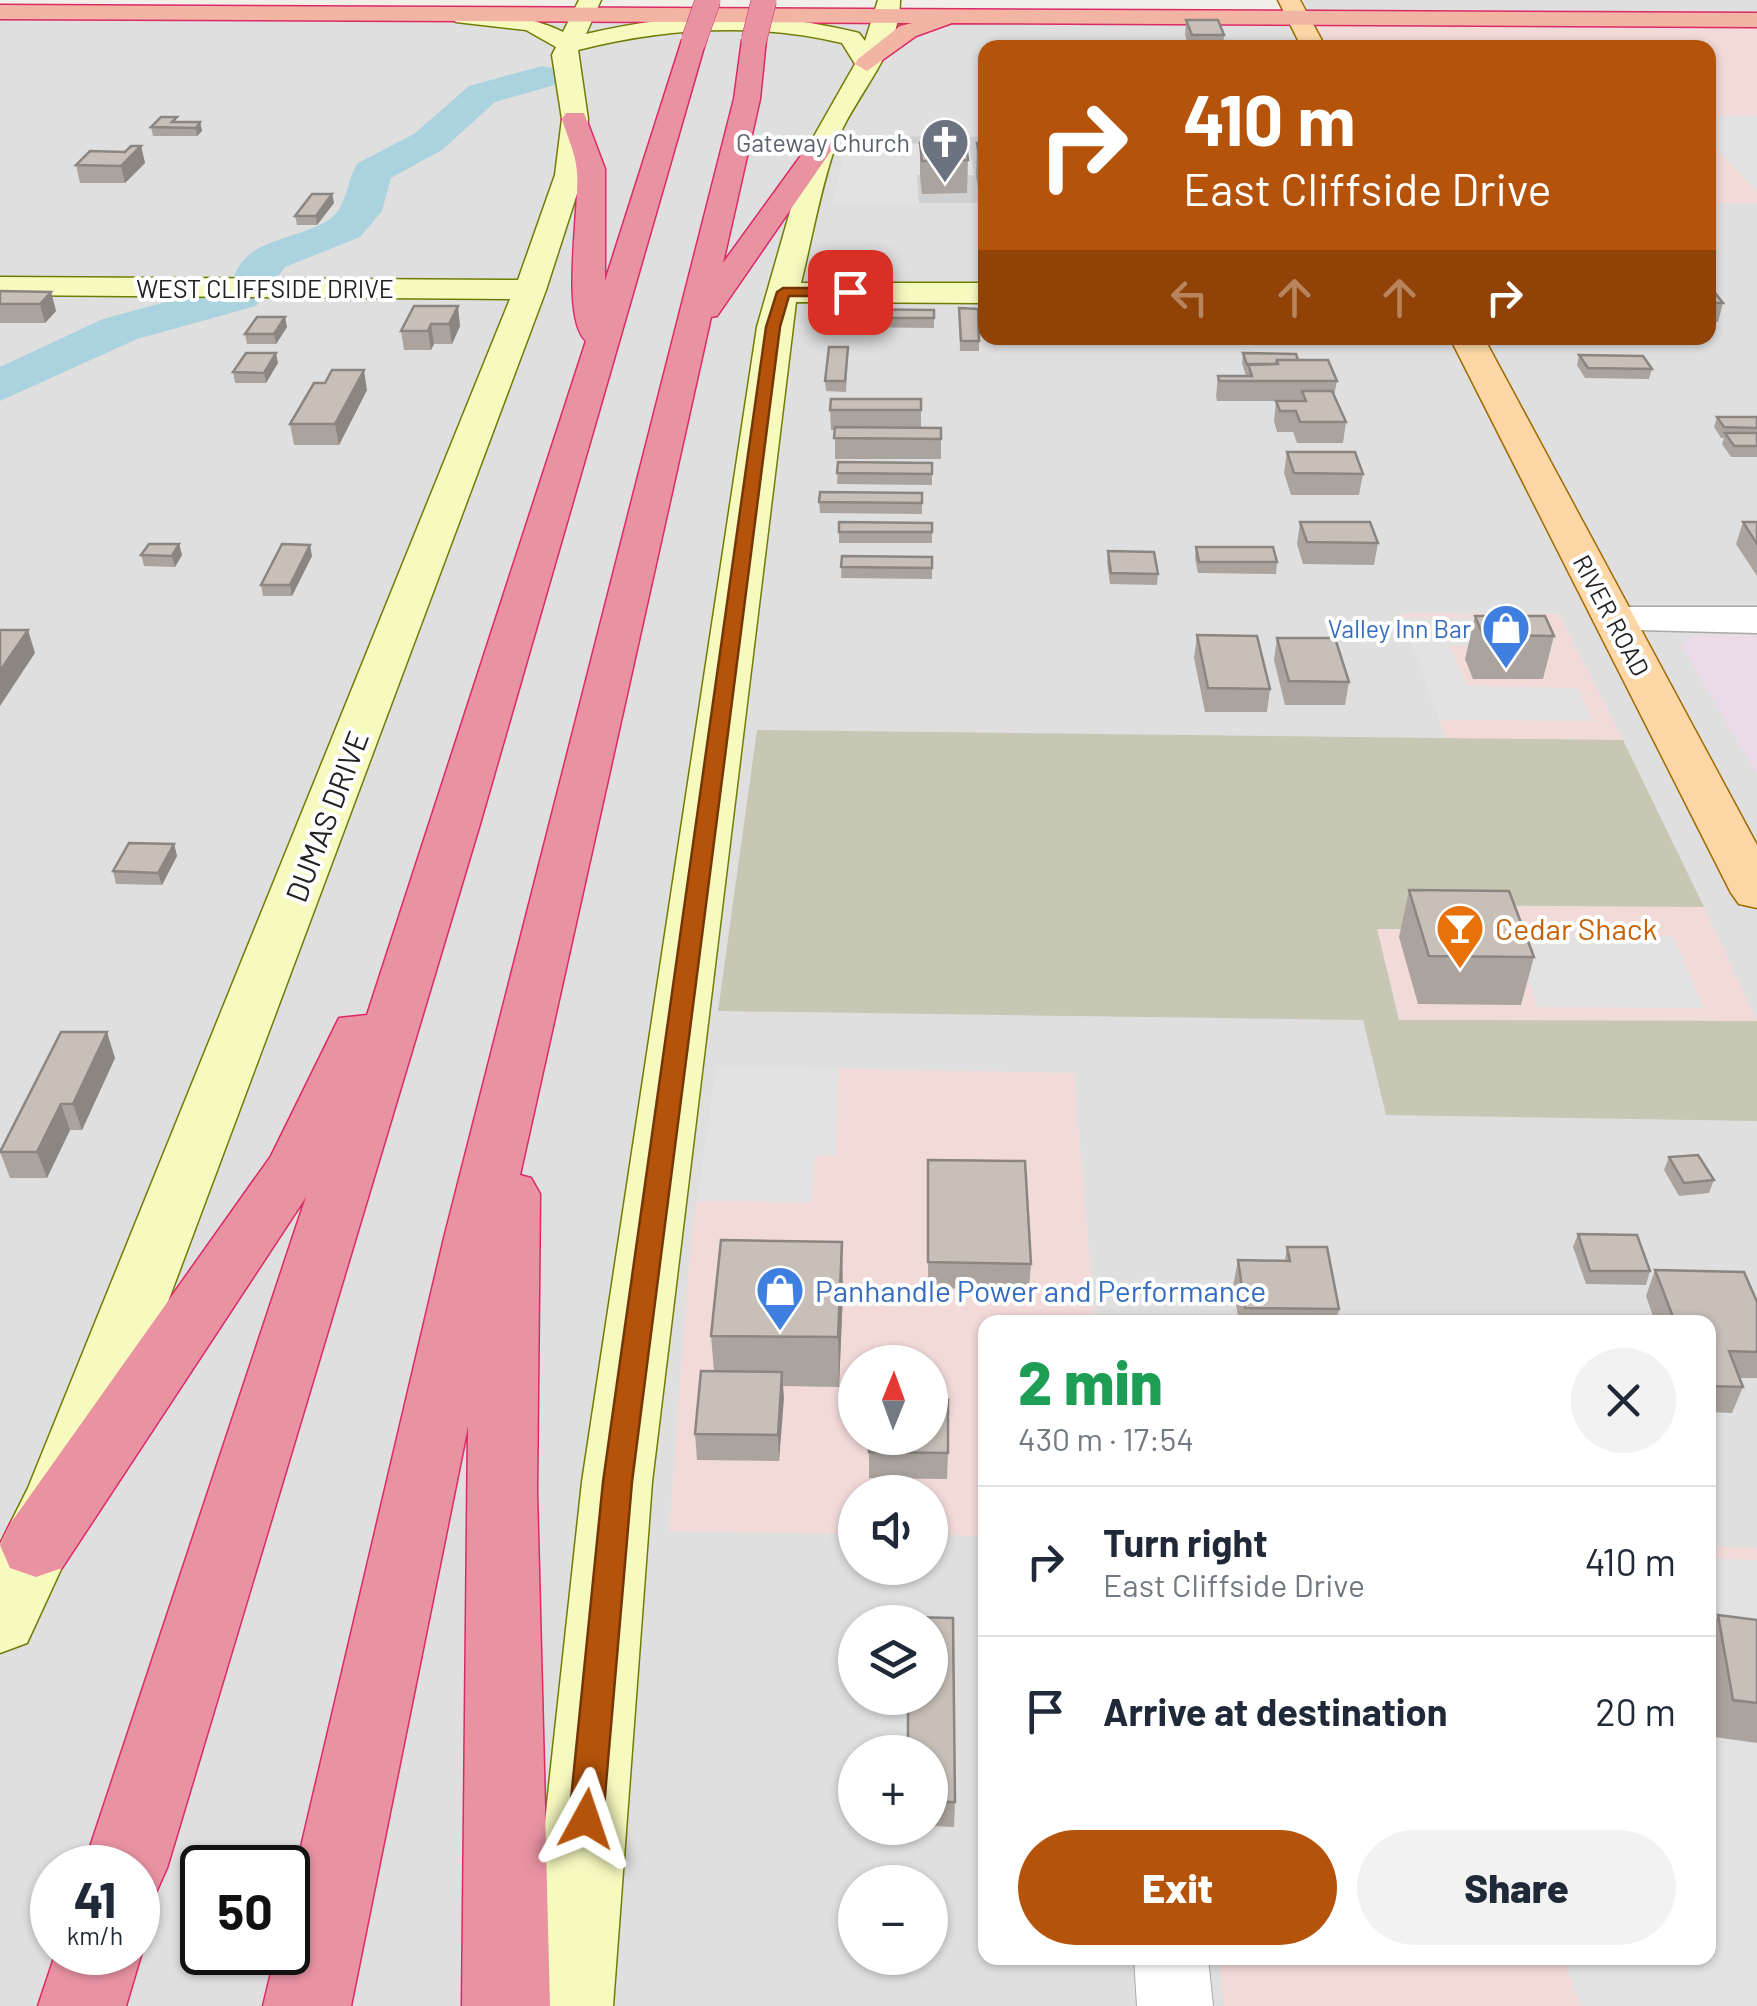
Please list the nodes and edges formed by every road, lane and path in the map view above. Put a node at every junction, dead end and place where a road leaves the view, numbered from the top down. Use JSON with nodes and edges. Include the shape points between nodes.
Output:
{"nodes":[{"id":1,"x":629,"y":0,"type":"edge"},
{"id":2,"x":708,"y":0,"type":"edge"},
{"id":3,"x":764,"y":0,"type":"edge"},
{"id":4,"x":888,"y":7,"type":"edge"},
{"id":5,"x":971,"y":7,"type":"edge"},
{"id":6,"x":1292,"y":7,"type":"edge"},
{"id":7,"x":586,"y":8,"type":"edge"},
{"id":8,"x":1757,"y":10,"type":"edge"},
{"id":9,"x":0,"y":12,"type":"edge"},
{"id":10,"x":456,"y":15,"type":"junction"},
{"id":11,"x":1757,"y":20,"type":"edge"},
{"id":12,"x":1310,"y":40,"type":"edge"},
{"id":13,"x":568,"y":46,"type":"junction"},
{"id":14,"x":867,"y":64,"type":"junction"},
{"id":15,"x":575,"y":119,"type":"junction"},
{"id":16,"x":822,"y":145,"type":"junction"},
{"id":17,"x":0,"y":286,"type":"edge"},
{"id":18,"x":530,"y":290,"type":"junction"},
{"id":19,"x":783,"y":292,"type":"junction"},
{"id":20,"x":978,"y":293,"type":"edge"},
{"id":21,"x":692,"y":328,"type":"junction"},
{"id":22,"x":1471,"y":345,"type":"edge"},
{"id":23,"x":598,"y":362,"type":"junction"},
{"id":24,"x":1614,"y":620,"type":"junction"},
{"id":25,"x":1757,"y":620,"type":"edge"},
{"id":26,"x":455,"y":824,"type":"junction"},
{"id":27,"x":1757,"y":892,"type":"edge"},
{"id":28,"x":513,"y":1085,"type":"junction"},
{"id":29,"x":36,"y":1546,"type":"junction"},
{"id":30,"x":0,"y":1620,"type":"edge"},
{"id":31,"x":133,"y":1845,"type":"edge"},
{"id":32,"x":1172,"y":1965,"type":"edge"},
{"id":33,"x":92,"y":1975,"type":"edge"},
{"id":34,"x":82,"y":2006,"type":"edge"},
{"id":35,"x":307,"y":2006,"type":"edge"},
{"id":36,"x":506,"y":2006,"type":"edge"},
{"id":37,"x":569,"y":2006,"type":"edge"},
{"id":38,"x":1175,"y":2006,"type":"edge"}],
"edges":[{"from":1,"to":4,"type":"highway"},
{"from":2,"to":23,"type":"highway","bridge":true},
{"from":3,"to":21,"type":"highway","bridge":true},
{"from":4,"to":5,"type":"highway"},
{"from":4,"to":7,"type":"highway"},
{"from":4,"to":14,"type":"main road"},
{"from":5,"to":6,"type":"highway"},
{"from":5,"to":14,"type":"highway","via":[[908,31]]},
{"from":6,"to":8,"type":"highway"},
{"from":6,"to":11,"type":"highway"},
{"from":6,"to":12,"type":"main road"},
{"from":7,"to":10,"type":"highway"},
{"from":7,"to":13,"type":"main road","name":"DUMAS DRIVE"},
{"from":9,"to":10,"type":"highway"},
{"from":10,"to":13,"type":"main road","via":[[532,24]]},
{"from":13,"to":14,"type":"main road","via":[[662,27],[788,26],[851,38]]},
{"from":13,"to":15,"type":"main road","name":"DUMAS DRIVE"},
{"from":14,"to":16,"type":"main road"},
{"from":15,"to":18,"type":"main road","name":"DUMAS DRIVE","via":[[569,175]]},
{"from":15,"to":23,"type":"highway","via":[[591,170],[590,286]]},
{"from":16,"to":19,"type":"main road"},
{"from":16,"to":21,"type":"highway"},
{"from":17,"to":18,"type":"main road","name":"WEST CLIFFSIDE DRIVE"},
{"from":18,"to":29,"type":"main road","name":"DUMAS DRIVE"},
{"from":19,"to":20,"type":"main road"},
{"from":19,"to":37,"type":"main road","via":[[773,327],[617,1482]]},
{"from":21,"to":28,"type":"highway"},
{"from":22,"to":24,"type":"main road","name":"RIVER ROAD"},
{"from":23,"to":26,"type":"highway"},
{"from":24,"to":25,"type":"street"},
{"from":24,"to":27,"type":"main road","name":"RIVER ROAD"},
{"from":26,"to":29,"type":"highway","via":[[297,1164]]},
{"from":26,"to":31,"type":"highway"},
{"from":28,"to":35,"type":"highway"},
{"from":28,"to":36,"type":"highway","via":[[500,1491]]},
{"from":29,"to":30,"type":"main road","name":"DUMAS DRIVE"},
{"from":32,"to":38,"type":"street"},
{"from":33,"to":34,"type":"highway"}]}
